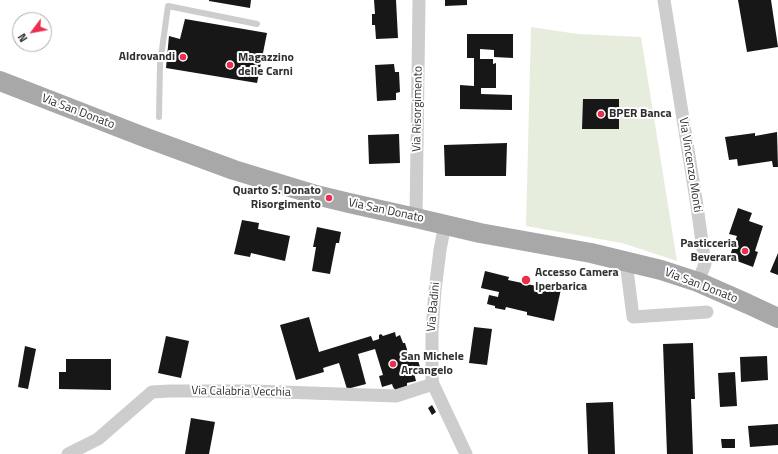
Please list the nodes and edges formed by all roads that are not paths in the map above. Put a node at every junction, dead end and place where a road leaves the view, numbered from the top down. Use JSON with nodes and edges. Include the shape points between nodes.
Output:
{"nodes":[{"id":1,"x":419,"y":0,"type":"edge"},
{"id":2,"x":664,"y":0,"type":"edge"},
{"id":3,"x":257,"y":24,"type":"dead end"},
{"id":4,"x":0,"y":81,"type":"edge"},
{"id":5,"x":159,"y":117,"type":"dead end"},
{"id":6,"x":416,"y":218,"type":"junction"},
{"id":7,"x":446,"y":224,"type":"junction"},
{"id":8,"x":626,"y":262,"type":"junction"},
{"id":9,"x":698,"y":282,"type":"junction"},
{"id":10,"x":707,"y":312,"type":"dead end"},
{"id":11,"x":778,"y":318,"type":"edge"},
{"id":12,"x":433,"y":384,"type":"junction"},
{"id":13,"x":68,"y":454,"type":"edge"},
{"id":14,"x":466,"y":454,"type":"edge"}],
"edges":[{"from":1,"to":6,"type":"street","name":"Via Risorgimento"},
{"from":2,"to":9,"type":"street","name":"Via Vincenzo Monti","via":[[704,264]]},
{"from":3,"to":5,"type":"lane","via":[[168,6],[160,64]]},
{"from":4,"to":6,"type":"main road","name":"Via San Donato","via":[[234,170],[316,195]]},
{"from":6,"to":7,"type":"main road","name":"Via San Donato"},
{"from":7,"to":8,"type":"main road","name":"Via San Donato"},
{"from":7,"to":12,"type":"street","name":"Via Badini","via":[[435,290],[431,373]]},
{"from":8,"to":9,"type":"main road","name":"Via San Donato"},
{"from":8,"to":10,"type":"street","via":[[633,318]]},
{"from":9,"to":11,"type":"main road","name":"Via San Donato"},
{"from":12,"to":13,"type":"street","name":"Via Calabria Vecchia","via":[[396,396],[253,391],[152,392],[98,439]]},
{"from":12,"to":14,"type":"street","name":"Via Badini"}]}
